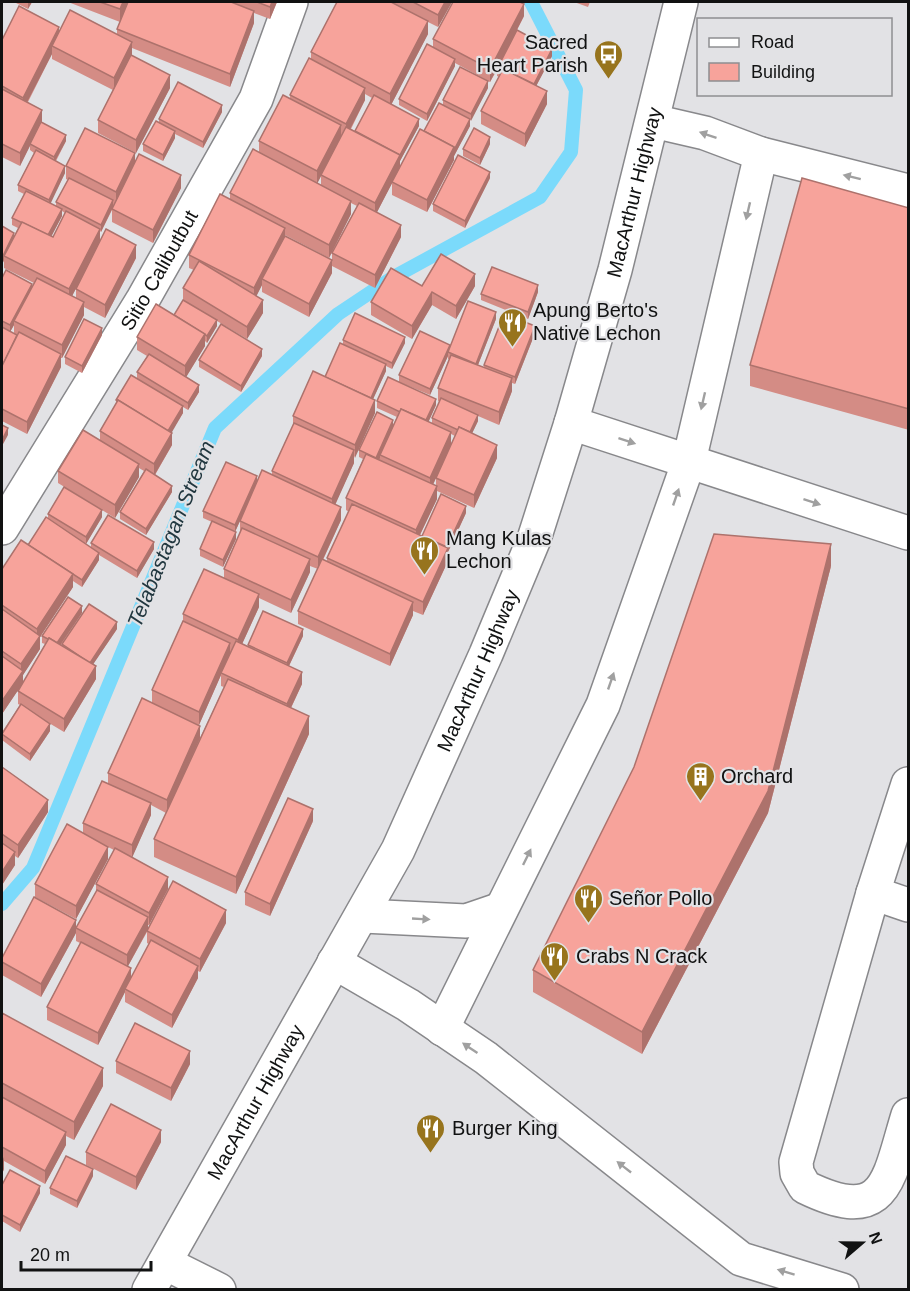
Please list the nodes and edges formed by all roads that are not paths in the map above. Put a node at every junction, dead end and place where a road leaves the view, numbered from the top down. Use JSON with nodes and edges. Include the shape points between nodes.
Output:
{"nodes":[{"id":1,"x":291,"y":2,"type":"edge"},
{"id":2,"x":681,"y":2,"type":"edge"},
{"id":3,"x":653,"y":121,"type":"junction"},
{"id":4,"x":761,"y":154,"type":"junction"},
{"id":5,"x":909,"y":191,"type":"edge"},
{"id":6,"x":571,"y":423,"type":"junction"},
{"id":7,"x":689,"y":461,"type":"junction"},
{"id":8,"x":2,"y":528,"type":"edge"},
{"id":9,"x":909,"y":533,"type":"edge"},
{"id":10,"x":909,"y":784,"type":"edge"},
{"id":11,"x":873,"y":893,"type":"junction"},
{"id":12,"x":909,"y":905,"type":"edge"},
{"id":13,"x":501,"y":909,"type":"junction"},
{"id":14,"x":363,"y":916,"type":"junction"},
{"id":15,"x":334,"y":962,"type":"junction"},
{"id":16,"x":442,"y":1029,"type":"junction"},
{"id":17,"x":909,"y":1115,"type":"edge"},
{"id":18,"x":157,"y":1276,"type":"edge"},
{"id":19,"x":219,"y":1290,"type":"edge"},
{"id":20,"x":842,"y":1290,"type":"edge"}],
"edges":[{"from":1,"to":8,"type":"main road","name":"Sitio Calibutbut","via":[[256,99],[142,301]]},
{"from":2,"to":3,"type":"main road","name":"MacArthur Highway"},
{"from":4,"to":3,"type":"main road","one_way":true,"via":[[705,133]]},
{"from":3,"to":6,"type":"main road","name":"MacArthur Highway"},
{"from":5,"to":4,"type":"main road","one_way":true},
{"from":4,"to":7,"type":"main road","one_way":true},
{"from":6,"to":7,"type":"main road","one_way":true},
{"from":6,"to":14,"type":"main road","name":"MacArthur Highway","via":[[534,539],[486,654],[440,762]]},
{"from":7,"to":9,"type":"main road","one_way":true},
{"from":13,"to":7,"type":"main road","one_way":true,"via":[[603,705]]},
{"from":10,"to":11,"type":"main road"},
{"from":11,"to":12,"type":"main road"},
{"from":11,"to":17,"type":"main road","via":[[796,1162],[805,1187],[842,1202],[877,1196],[887,1185]]},
{"from":14,"to":13,"type":"main road","one_way":true,"via":[[466,921]]},
{"from":13,"to":16,"type":"main road"},
{"from":14,"to":15,"type":"main road","name":"MacArthur Highway"},
{"from":15,"to":16,"type":"main road"},
{"from":15,"to":18,"type":"main road","name":"MacArthur Highway"},
{"from":20,"to":16,"type":"main road","one_way":true,"via":[[741,1259],[495,1065]]},
{"from":18,"to":19,"type":"main road"}]}
